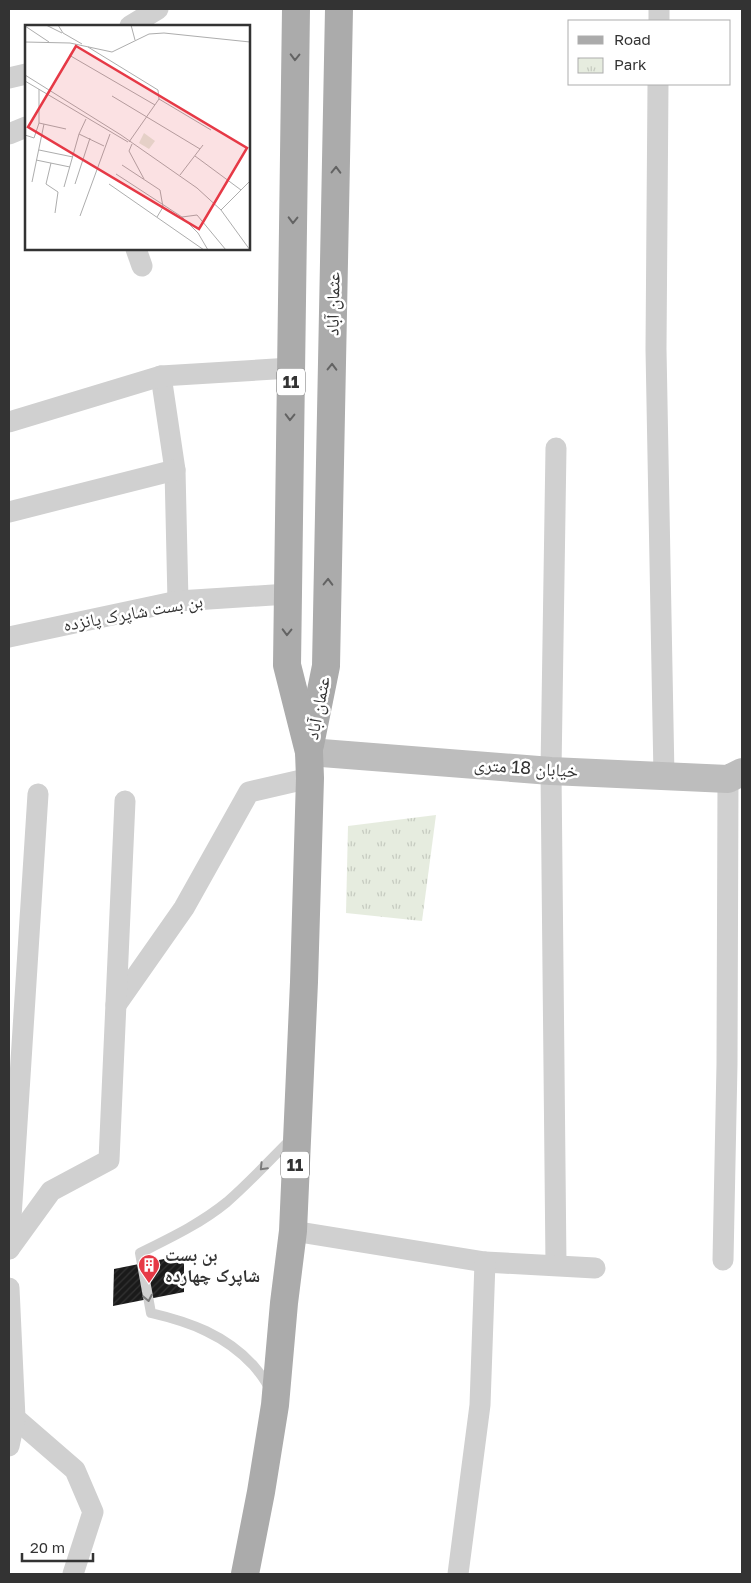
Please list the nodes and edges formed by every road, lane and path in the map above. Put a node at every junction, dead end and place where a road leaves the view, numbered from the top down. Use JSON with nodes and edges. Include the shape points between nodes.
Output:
{"nodes":[{"id":1,"x":158,"y":9,"type":"edge"},
{"id":2,"x":296,"y":9,"type":"edge"},
{"id":3,"x":339,"y":9,"type":"edge"},
{"id":4,"x":132,"y":25,"type":"edge"},
{"id":5,"x":25,"y":74,"type":"edge"},
{"id":6,"x":9,"y":78,"type":"edge"},
{"id":7,"x":658,"y":85,"type":"edge"},
{"id":8,"x":25,"y":126,"type":"edge"},
{"id":9,"x":9,"y":134,"type":"edge"},
{"id":10,"x":291,"y":368,"type":"junction"},
{"id":11,"x":160,"y":376,"type":"junction"},
{"id":12,"x":9,"y":422,"type":"edge"},
{"id":13,"x":556,"y":448,"type":"dead end"},
{"id":14,"x":175,"y":470,"type":"junction"},
{"id":15,"x":9,"y":512,"type":"edge"},
{"id":16,"x":288,"y":594,"type":"junction"},
{"id":17,"x":178,"y":601,"type":"junction"},
{"id":18,"x":9,"y":637,"type":"edge"},
{"id":19,"x":310,"y":765,"type":"junction"},
{"id":20,"x":551,"y":771,"type":"junction"},
{"id":21,"x":664,"y":776,"type":"junction"},
{"id":22,"x":735,"y":776,"type":"edge"},
{"id":23,"x":38,"y":794,"type":"dead end"},
{"id":24,"x":125,"y":802,"type":"dead end"},
{"id":25,"x":116,"y":1006,"type":"junction"},
{"id":26,"x":297,"y":1132,"type":"junction"},
{"id":27,"x":293,"y":1231,"type":"junction"},
{"id":28,"x":9,"y":1252,"type":"edge"},
{"id":29,"x":723,"y":1260,"type":"dead end"},
{"id":30,"x":484,"y":1262,"type":"junction"},
{"id":31,"x":556,"y":1265,"type":"junction"},
{"id":32,"x":595,"y":1268,"type":"dead end"},
{"id":33,"x":9,"y":1288,"type":"edge"},
{"id":34,"x":275,"y":1405,"type":"junction"},
{"id":35,"x":15,"y":1418,"type":"junction"},
{"id":36,"x":9,"y":1446,"type":"edge"},
{"id":37,"x":74,"y":1574,"type":"edge"},
{"id":38,"x":245,"y":1574,"type":"edge"},
{"id":39,"x":458,"y":1574,"type":"edge"}],
"edges":[{"from":1,"to":4,"type":"street"},
{"from":2,"to":10,"type":"main road","name":"عثمان آباد","number":"11","one_way":true},
{"from":19,"to":3,"type":"main road","name":"عثمان آباد","number":"11","one_way":true,"via":[[326,666]]},
{"from":5,"to":6,"type":"street"},
{"from":7,"to":21,"type":"street","via":[[656,349]]},
{"from":8,"to":9,"type":"street"},
{"from":10,"to":11,"type":"street"},
{"from":10,"to":16,"type":"main road","name":"عثمان آباد","number":"11","one_way":true},
{"from":11,"to":12,"type":"street"},
{"from":11,"to":14,"type":"street"},
{"from":13,"to":20,"type":"street"},
{"from":14,"to":15,"type":"street"},
{"from":14,"to":17,"type":"street"},
{"from":16,"to":17,"type":"street","name":"بن بست شاپرک پانزده"},
{"from":16,"to":19,"type":"main road","name":"عثمان آباد","number":"11","one_way":true,"via":[[287,665]]},
{"from":17,"to":18,"type":"street","name":"بن بست شاپرک پانزده"},
{"from":19,"to":20,"type":"street","name":"خیابان 18 متری"},
{"from":19,"to":25,"type":"street","via":[[249,792],[184,908]]},
{"from":19,"to":26,"type":"main road","number":"11"},
{"from":20,"to":21,"type":"street","name":"خیابان 18 متری"},
{"from":20,"to":31,"type":"street"},
{"from":21,"to":22,"type":"street","name":"خیابان 18 متری"},
{"from":22,"to":29,"type":"street"},
{"from":23,"to":28,"type":"street"},
{"from":24,"to":25,"type":"street"},
{"from":25,"to":28,"type":"street","via":[[109,1160],[52,1191]]},
{"from":26,"to":27,"type":"main road","number":"11"},
{"from":26,"to":34,"type":"lane","one_way":true,"via":[[226,1202],[173,1237],[140,1253],[151,1313],[195,1325],[241,1353],[268,1386]]},
{"from":27,"to":30,"type":"street"},
{"from":27,"to":34,"type":"main road","number":"11"},
{"from":30,"to":31,"type":"street"},
{"from":30,"to":39,"type":"street","via":[[480,1405]]},
{"from":31,"to":32,"type":"street"},
{"from":33,"to":35,"type":"street"},
{"from":34,"to":38,"type":"main road","number":"11"},
{"from":35,"to":36,"type":"street"},
{"from":35,"to":37,"type":"street","via":[[75,1470],[93,1512]]}]}
